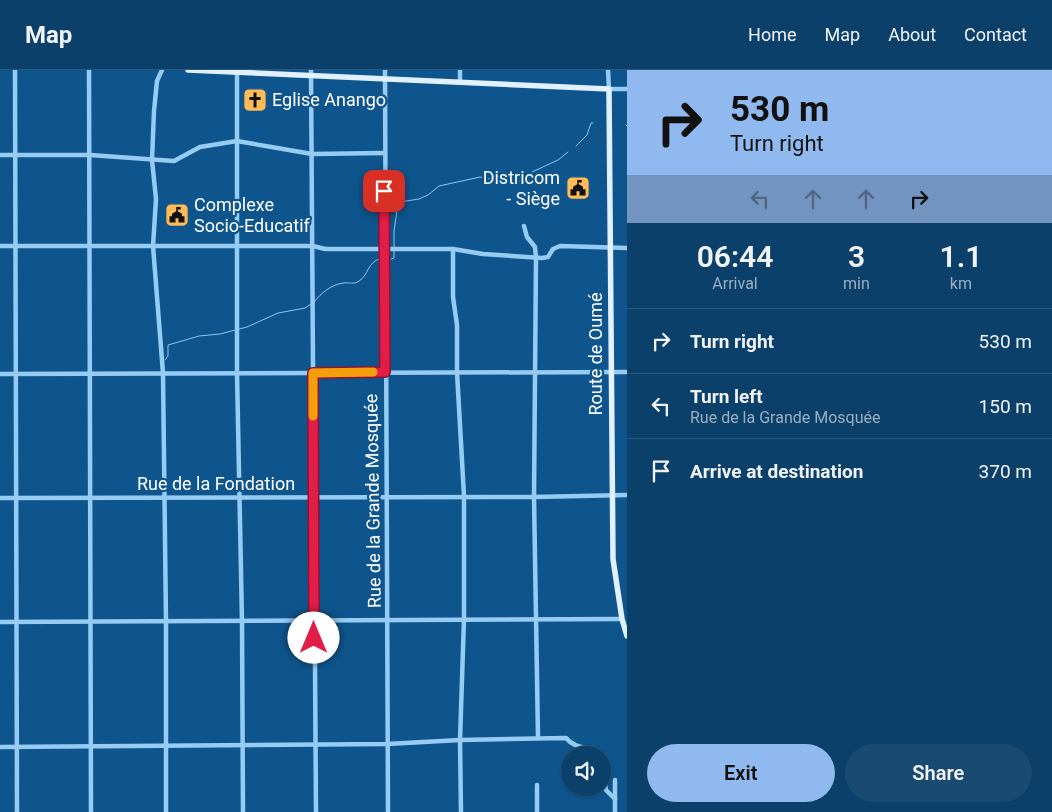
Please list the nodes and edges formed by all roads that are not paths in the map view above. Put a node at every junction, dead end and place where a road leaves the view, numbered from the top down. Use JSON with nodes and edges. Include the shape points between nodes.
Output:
{"nodes":[{"id":1,"x":15,"y":70,"type":"edge"},
{"id":2,"x":89,"y":70,"type":"edge"},
{"id":3,"x":162,"y":70,"type":"edge"},
{"id":4,"x":188,"y":70,"type":"edge"},
{"id":5,"x":385,"y":70,"type":"edge"},
{"id":6,"x":460,"y":70,"type":"edge"},
{"id":7,"x":608,"y":70,"type":"edge"},
{"id":8,"x":237,"y":71,"type":"edge"},
{"id":9,"x":312,"y":73,"type":"edge"},
{"id":10,"x":385,"y":79,"type":"junction"},
{"id":11,"x":460,"y":82,"type":"junction"},
{"id":12,"x":609,"y":89,"type":"junction"},
{"id":13,"x":627,"y":89,"type":"edge"},
{"id":14,"x":237,"y":141,"type":"junction"},
{"id":15,"x":384,"y":153,"type":"junction"},
{"id":16,"x":312,"y":154,"type":"junction"},
{"id":17,"x":0,"y":155,"type":"edge"},
{"id":18,"x":15,"y":155,"type":"junction"},
{"id":19,"x":90,"y":155,"type":"junction"},
{"id":20,"x":152,"y":160,"type":"junction"},
{"id":21,"x":524,"y":226,"type":"dead end"},
{"id":22,"x":0,"y":246,"type":"edge"},
{"id":23,"x":15,"y":246,"type":"junction"},
{"id":24,"x":89,"y":246,"type":"junction"},
{"id":25,"x":152,"y":246,"type":"junction"},
{"id":26,"x":236,"y":246,"type":"junction"},
{"id":27,"x":313,"y":246,"type":"junction"},
{"id":28,"x":385,"y":248,"type":"junction"},
{"id":29,"x":610,"y":248,"type":"junction"},
{"id":30,"x":627,"y":248,"type":"edge"},
{"id":31,"x":453,"y":249,"type":"junction"},
{"id":32,"x":536,"y":258,"type":"junction"},
{"id":33,"x":385,"y":372,"type":"junction"},
{"id":34,"x":457,"y":372,"type":"junction"},
{"id":35,"x":535,"y":372,"type":"junction"},
{"id":36,"x":611,"y":372,"type":"junction"},
{"id":37,"x":627,"y":372,"type":"edge"},
{"id":38,"x":163,"y":373,"type":"junction"},
{"id":39,"x":237,"y":373,"type":"junction"},
{"id":40,"x":313,"y":373,"type":"junction"},
{"id":41,"x":0,"y":374,"type":"edge"},
{"id":42,"x":16,"y":374,"type":"junction"},
{"id":43,"x":89,"y":374,"type":"junction"},
{"id":44,"x":627,"y":495,"type":"edge"},
{"id":45,"x":464,"y":496,"type":"junction"},
{"id":46,"x":612,"y":496,"type":"junction"},
{"id":47,"x":240,"y":497,"type":"junction"},
{"id":48,"x":314,"y":497,"type":"junction"},
{"id":49,"x":388,"y":497,"type":"junction"},
{"id":50,"x":534,"y":497,"type":"junction"},
{"id":51,"x":0,"y":498,"type":"edge"},
{"id":52,"x":16,"y":498,"type":"junction"},
{"id":53,"x":90,"y":498,"type":"junction"},
{"id":54,"x":165,"y":498,"type":"junction"},
{"id":55,"x":464,"y":619,"type":"junction"},
{"id":56,"x":535,"y":619,"type":"junction"},
{"id":57,"x":622,"y":619,"type":"junction"},
{"id":58,"x":314,"y":620,"type":"junction"},
{"id":59,"x":388,"y":620,"type":"junction"},
{"id":60,"x":242,"y":621,"type":"junction"},
{"id":61,"x":0,"y":622,"type":"edge"},
{"id":62,"x":16,"y":622,"type":"junction"},
{"id":63,"x":90,"y":622,"type":"junction"},
{"id":64,"x":166,"y":622,"type":"junction"},
{"id":65,"x":627,"y":636,"type":"edge"},
{"id":66,"x":538,"y":737,"type":"junction"},
{"id":67,"x":460,"y":740,"type":"junction"},
{"id":68,"x":315,"y":744,"type":"junction"},
{"id":69,"x":387,"y":744,"type":"junction"},
{"id":70,"x":243,"y":745,"type":"junction"},
{"id":71,"x":90,"y":746,"type":"junction"},
{"id":72,"x":167,"y":746,"type":"junction"},
{"id":73,"x":575,"y":746,"type":"edge"},
{"id":74,"x":0,"y":747,"type":"edge"},
{"id":75,"x":18,"y":747,"type":"junction"},
{"id":76,"x":615,"y":780,"type":"dead end"},
{"id":77,"x":538,"y":785,"type":"dead end"},
{"id":78,"x":611,"y":796,"type":"edge"},
{"id":79,"x":615,"y":800,"type":"junction"},
{"id":80,"x":17,"y":812,"type":"edge"},
{"id":81,"x":91,"y":812,"type":"edge"},
{"id":82,"x":166,"y":812,"type":"edge"},
{"id":83,"x":243,"y":812,"type":"edge"},
{"id":84,"x":316,"y":812,"type":"edge"},
{"id":85,"x":388,"y":812,"type":"edge"},
{"id":86,"x":461,"y":812,"type":"edge"},
{"id":87,"x":537,"y":812,"type":"edge"},
{"id":88,"x":615,"y":812,"type":"edge"}],
"edges":[{"from":1,"to":18,"type":"street"},
{"from":2,"to":19,"type":"street"},
{"from":3,"to":20,"type":"street","via":[[157,81]]},
{"from":4,"to":8,"type":"main road"},
{"from":5,"to":10,"type":"street","name":"Rue de la Grande Mosquée"},
{"from":6,"to":11,"type":"street"},
{"from":7,"to":12,"type":"street","name":"Route de Oumé"},
{"from":8,"to":9,"type":"main road"},
{"from":8,"to":14,"type":"street"},
{"from":9,"to":10,"type":"main road"},
{"from":9,"to":16,"type":"street"},
{"from":10,"to":11,"type":"main road"},
{"from":10,"to":15,"type":"street","name":"Rue de la Grande Mosquée"},
{"from":11,"to":12,"type":"main road"},
{"from":12,"to":13,"type":"street"},
{"from":12,"to":29,"type":"main road","name":"Route de Oumé"},
{"from":14,"to":16,"type":"street"},
{"from":14,"to":20,"type":"street","via":[[200,147],[174,160]]},
{"from":14,"to":26,"type":"street"},
{"from":15,"to":16,"type":"street"},
{"from":15,"to":28,"type":"street","name":"Rue de la Grande Mosquée"},
{"from":16,"to":27,"type":"street"},
{"from":17,"to":18,"type":"street"},
{"from":18,"to":19,"type":"street"},
{"from":18,"to":23,"type":"street"},
{"from":19,"to":20,"type":"street"},
{"from":19,"to":24,"type":"street"},
{"from":20,"to":25,"type":"street","via":[[156,199]]},
{"from":21,"to":32,"type":"street","via":[[535,247]]},
{"from":22,"to":23,"type":"street"},
{"from":23,"to":24,"type":"street"},
{"from":23,"to":42,"type":"street"},
{"from":24,"to":25,"type":"street"},
{"from":24,"to":43,"type":"street"},
{"from":25,"to":26,"type":"street"},
{"from":25,"to":38,"type":"street"},
{"from":26,"to":27,"type":"street"},
{"from":26,"to":39,"type":"street"},
{"from":27,"to":28,"type":"street"},
{"from":27,"to":40,"type":"street"},
{"from":28,"to":31,"type":"street"},
{"from":28,"to":33,"type":"street","name":"Rue de la Grande Mosquée"},
{"from":29,"to":30,"type":"street"},
{"from":29,"to":32,"type":"street","via":[[560,246],[553,249],[548,257]]},
{"from":29,"to":36,"type":"main road","name":"Route de Oumé"},
{"from":31,"to":32,"type":"street"},
{"from":31,"to":34,"type":"street"},
{"from":32,"to":35,"type":"street"},
{"from":33,"to":34,"type":"street"},
{"from":33,"to":40,"type":"street"},
{"from":33,"to":49,"type":"street","name":"Rue de la Grande Mosquée"},
{"from":34,"to":35,"type":"street"},
{"from":34,"to":45,"type":"street"},
{"from":35,"to":36,"type":"street"},
{"from":35,"to":50,"type":"street"},
{"from":36,"to":37,"type":"street"},
{"from":36,"to":46,"type":"main road","name":"Route de Oumé"},
{"from":38,"to":39,"type":"street"},
{"from":38,"to":43,"type":"street"},
{"from":38,"to":54,"type":"street"},
{"from":39,"to":40,"type":"street"},
{"from":39,"to":47,"type":"street"},
{"from":40,"to":48,"type":"street"},
{"from":41,"to":42,"type":"street"},
{"from":42,"to":43,"type":"street"},
{"from":42,"to":52,"type":"street"},
{"from":43,"to":53,"type":"street"},
{"from":44,"to":46,"type":"street","name":"Rue de la Fondation"},
{"from":45,"to":49,"type":"street","name":"Rue de la Fondation"},
{"from":45,"to":50,"type":"street","name":"Rue de la Fondation"},
{"from":45,"to":55,"type":"street"},
{"from":46,"to":50,"type":"street","name":"Rue de la Fondation"},
{"from":46,"to":57,"type":"main road","name":"Route de Oumé","via":[[613,559]]},
{"from":47,"to":48,"type":"street","name":"Rue de la Fondation"},
{"from":47,"to":54,"type":"street","name":"Rue de la Fondation"},
{"from":47,"to":60,"type":"street"},
{"from":48,"to":49,"type":"street","name":"Rue de la Fondation"},
{"from":48,"to":58,"type":"street"},
{"from":49,"to":59,"type":"street","name":"Rue de la Grande Mosquée"},
{"from":50,"to":56,"type":"street"},
{"from":51,"to":52,"type":"street","name":"Rue de la Fondation"},
{"from":52,"to":53,"type":"street","name":"Rue de la Fondation"},
{"from":52,"to":62,"type":"street"},
{"from":53,"to":54,"type":"street","name":"Rue de la Fondation"},
{"from":53,"to":63,"type":"street"},
{"from":54,"to":64,"type":"street"},
{"from":55,"to":56,"type":"street"},
{"from":55,"to":59,"type":"street"},
{"from":55,"to":67,"type":"street"},
{"from":56,"to":57,"type":"street"},
{"from":56,"to":66,"type":"street"},
{"from":57,"to":65,"type":"main road","name":"Route de Oumé"},
{"from":58,"to":59,"type":"street"},
{"from":58,"to":60,"type":"street"},
{"from":58,"to":68,"type":"street"},
{"from":59,"to":69,"type":"street","name":"Rue de la Grande Mosquée"},
{"from":60,"to":64,"type":"street"},
{"from":60,"to":70,"type":"street"},
{"from":61,"to":62,"type":"street"},
{"from":62,"to":63,"type":"street"},
{"from":62,"to":75,"type":"street"},
{"from":63,"to":64,"type":"street"},
{"from":63,"to":71,"type":"street"},
{"from":64,"to":72,"type":"street"},
{"from":66,"to":67,"type":"street"},
{"from":66,"to":73,"type":"street","via":[[566,738]]},
{"from":67,"to":69,"type":"street"},
{"from":67,"to":86,"type":"street"},
{"from":68,"to":69,"type":"street"},
{"from":68,"to":70,"type":"street"},
{"from":68,"to":84,"type":"street"},
{"from":69,"to":85,"type":"street","name":"Rue de la Grande Mosquée"},
{"from":70,"to":72,"type":"street"},
{"from":70,"to":83,"type":"street"},
{"from":71,"to":72,"type":"street"},
{"from":71,"to":75,"type":"street"},
{"from":71,"to":81,"type":"street"},
{"from":72,"to":82,"type":"street"},
{"from":74,"to":75,"type":"street"},
{"from":75,"to":80,"type":"street"},
{"from":76,"to":79,"type":"street"},
{"from":77,"to":87,"type":"street"},
{"from":78,"to":79,"type":"street"},
{"from":79,"to":88,"type":"street"}]}
